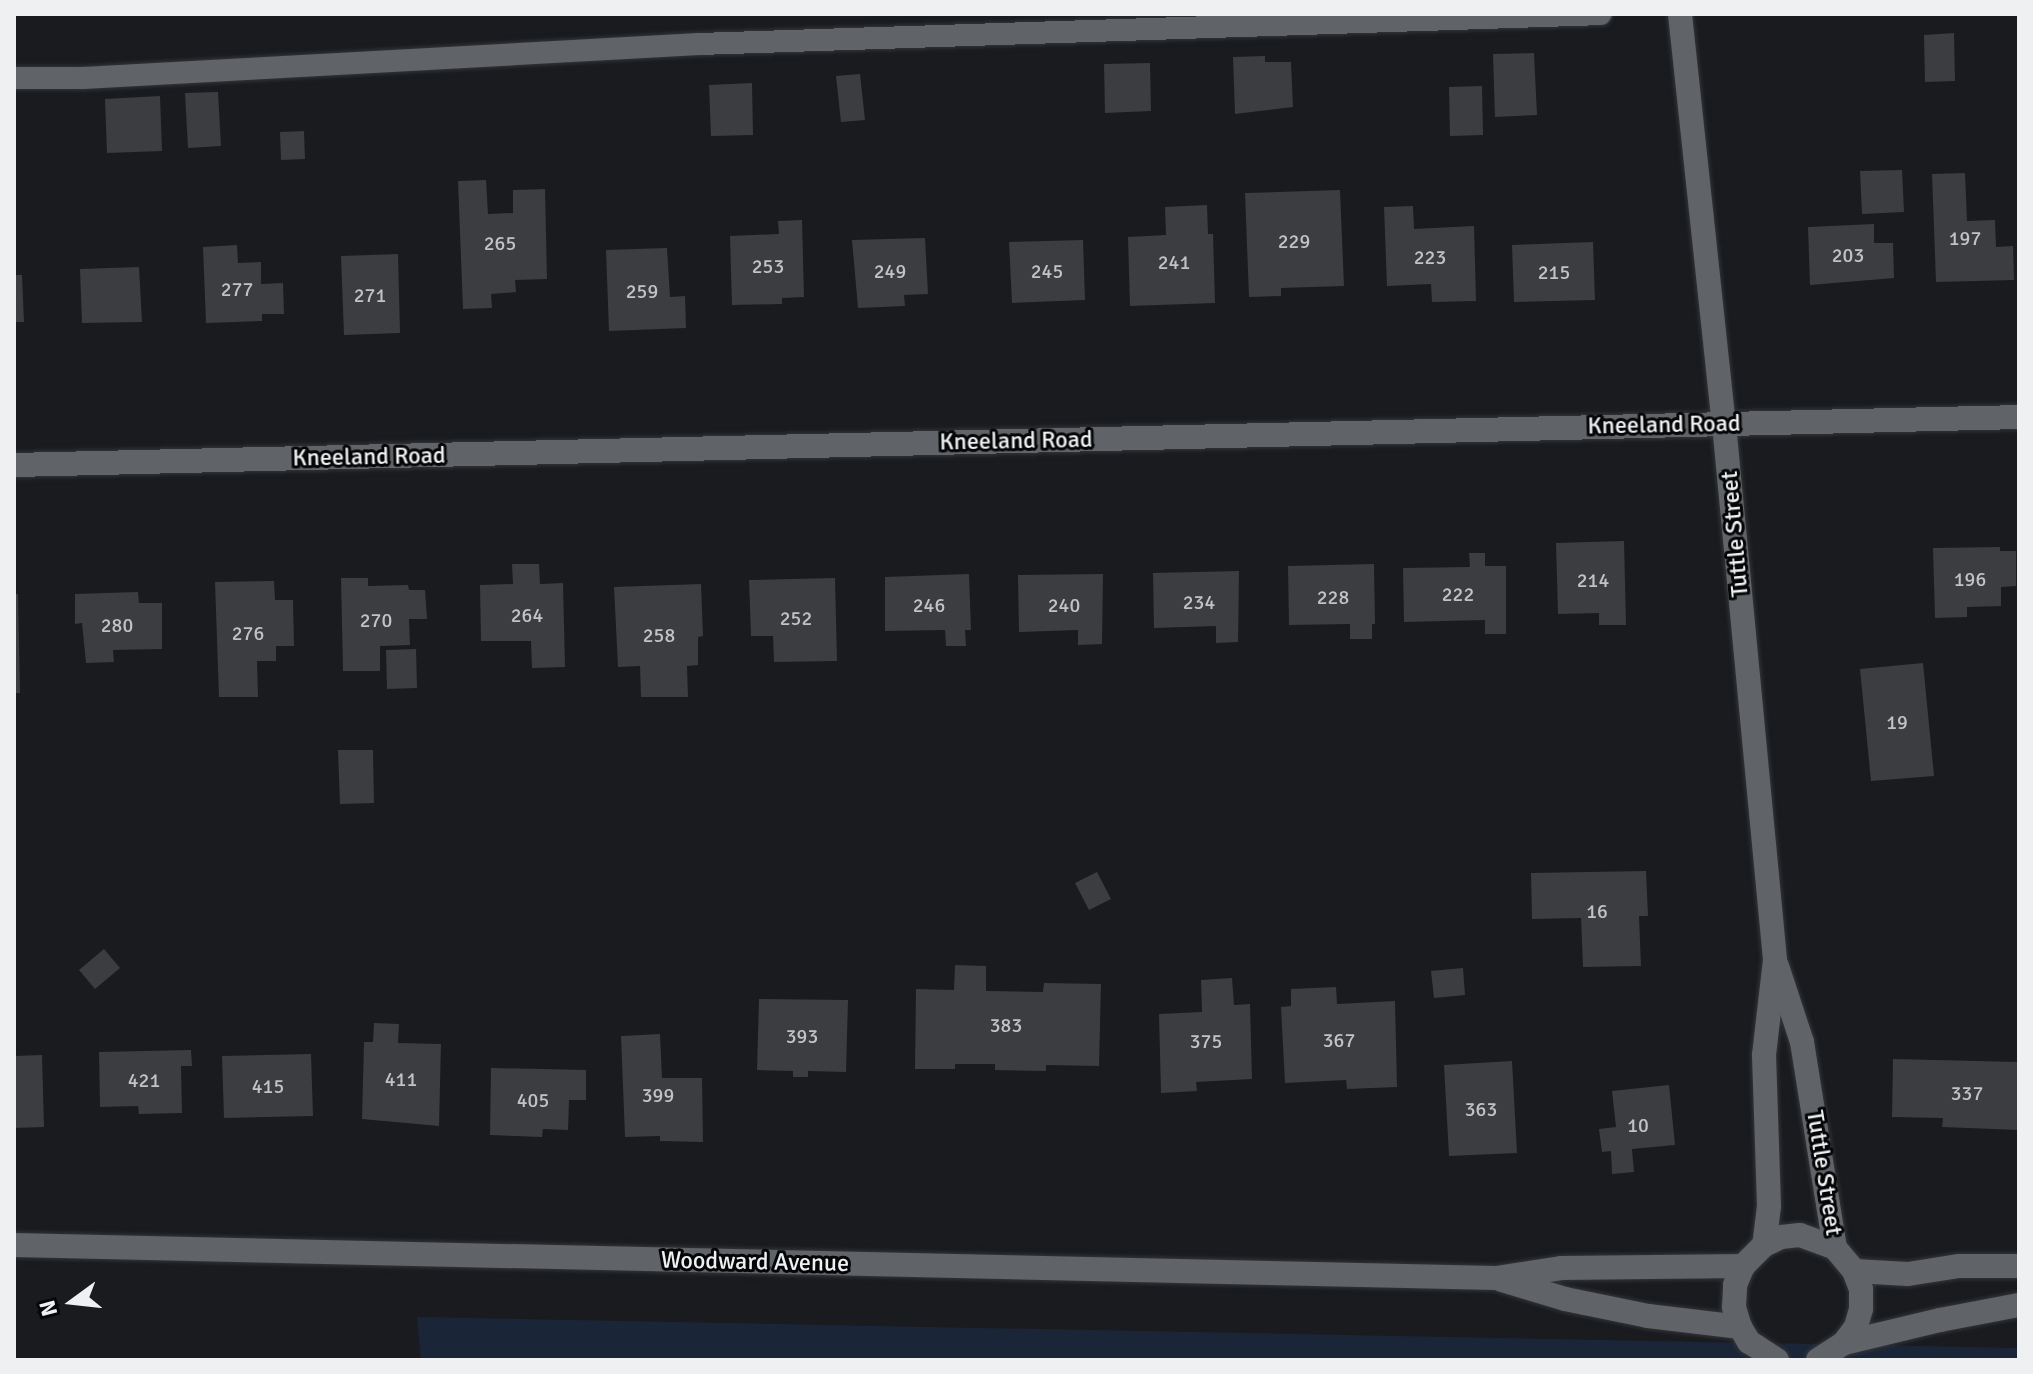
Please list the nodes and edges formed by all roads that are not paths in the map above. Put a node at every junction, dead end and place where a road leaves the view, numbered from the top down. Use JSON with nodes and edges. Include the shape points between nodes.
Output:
{"nodes":[{"id":1,"x":1601,"y":14,"type":"edge"},
{"id":2,"x":1680,"y":14,"type":"edge"},
{"id":3,"x":14,"y":78,"type":"edge"},
{"id":4,"x":2019,"y":417,"type":"edge"},
{"id":5,"x":1724,"y":424,"type":"junction"},
{"id":6,"x":14,"y":465,"type":"edge"},
{"id":7,"x":1775,"y":960,"type":"junction"},
{"id":8,"x":14,"y":1245,"type":"edge"},
{"id":9,"x":1764,"y":1245,"type":"junction"},
{"id":10,"x":1835,"y":1248,"type":"junction"},
{"id":11,"x":1743,"y":1266,"type":"junction"},
{"id":12,"x":2019,"y":1266,"type":"edge"},
{"id":13,"x":1854,"y":1271,"type":"junction"},
{"id":14,"x":1496,"y":1278,"type":"junction"},
{"id":15,"x":2019,"y":1305,"type":"edge"},
{"id":16,"x":1740,"y":1327,"type":"junction"},
{"id":17,"x":1830,"y":1354,"type":"edge"},
{"id":18,"x":1768,"y":1358,"type":"edge"}],
"edges":[{"from":1,"to":3,"type":"lane","via":[[699,44]]},
{"from":2,"to":5,"type":"street","name":"Tuttle Street"},
{"from":4,"to":5,"type":"street","name":"Kneeland Road"},
{"from":5,"to":6,"type":"street","name":"Kneeland Road"},
{"from":5,"to":7,"type":"street","name":"Tuttle Street"},
{"from":7,"to":9,"type":"street","name":"Tuttle Street","via":[[1764,1055],[1769,1206]]},
{"from":7,"to":10,"type":"street","name":"Tuttle Street","via":[[1802,1042]]},
{"from":8,"to":14,"type":"street","name":"Woodward Avenue"},
{"from":9,"to":10,"type":"street","via":[[1800,1235]]},
{"from":9,"to":11,"type":"street"},
{"from":10,"to":13,"type":"street"},
{"from":11,"to":14,"type":"street","name":"Woodward Avenue","via":[[1561,1268]]},
{"from":11,"to":16,"type":"street","via":[[1735,1285]]},
{"from":12,"to":13,"type":"street","via":[[1959,1266],[1908,1274]]},
{"from":13,"to":17,"type":"street","via":[[1861,1289],[1856,1327]]},
{"from":14,"to":16,"type":"street","name":"Woodward Avenue","via":[[1593,1305]]},
{"from":15,"to":17,"type":"street","via":[[1940,1320]]},
{"from":16,"to":18,"type":"street"}]}
